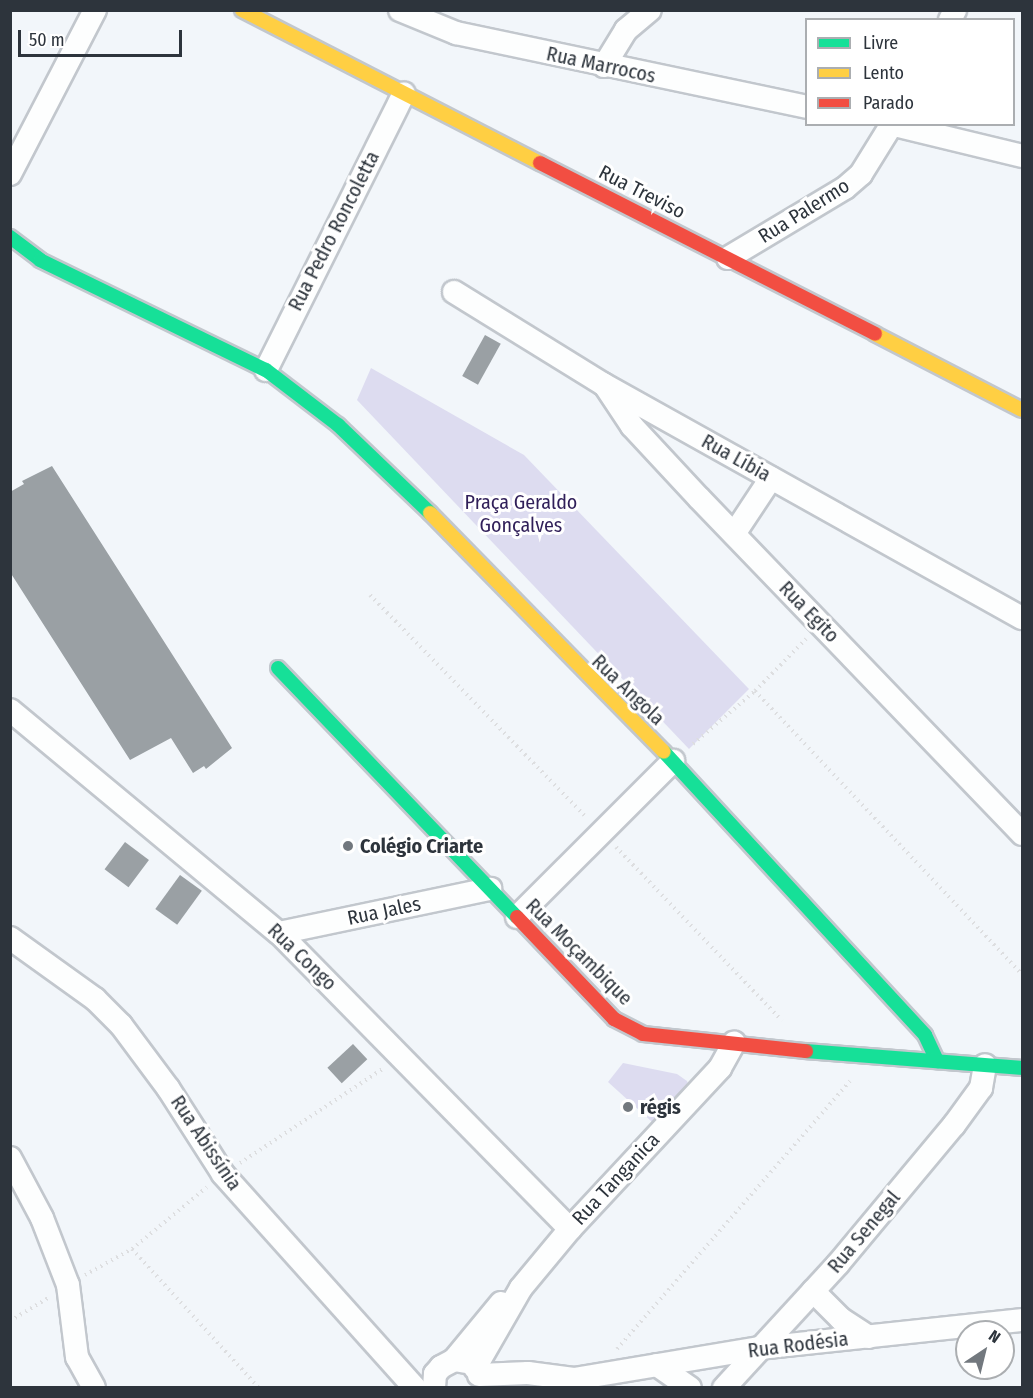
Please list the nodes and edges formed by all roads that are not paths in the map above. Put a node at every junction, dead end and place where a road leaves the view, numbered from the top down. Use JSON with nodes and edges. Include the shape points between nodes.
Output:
{"nodes":[{"id":1,"x":95,"y":10,"type":"edge"},
{"id":2,"x":242,"y":10,"type":"edge"},
{"id":3,"x":400,"y":10,"type":"edge"},
{"id":4,"x":650,"y":10,"type":"edge"},
{"id":5,"x":604,"y":66,"type":"junction"},
{"id":6,"x":404,"y":93,"type":"junction"},
{"id":7,"x":805,"y":107,"type":"edge"},
{"id":8,"x":890,"y":126,"type":"edge"},
{"id":9,"x":895,"y":126,"type":"edge"},
{"id":10,"x":1023,"y":156,"type":"edge"},
{"id":11,"x":10,"y":174,"type":"edge"},
{"id":12,"x":10,"y":237,"type":"edge"},
{"id":13,"x":728,"y":258,"type":"junction"},
{"id":14,"x":454,"y":292,"type":"dead end"},
{"id":15,"x":266,"y":370,"type":"junction"},
{"id":16,"x":603,"y":384,"type":"junction"},
{"id":17,"x":1023,"y":410,"type":"edge"},
{"id":18,"x":771,"y":478,"type":"junction"},
{"id":19,"x":734,"y":534,"type":"junction"},
{"id":20,"x":1023,"y":618,"type":"edge"},
{"id":21,"x":278,"y":668,"type":"dead end"},
{"id":22,"x":10,"y":710,"type":"edge"},
{"id":23,"x":673,"y":760,"type":"junction"},
{"id":24,"x":1023,"y":834,"type":"edge"},
{"id":25,"x":490,"y":889,"type":"junction"},
{"id":26,"x":517,"y":917,"type":"junction"},
{"id":27,"x":279,"y":933,"type":"junction"},
{"id":28,"x":10,"y":938,"type":"edge"},
{"id":29,"x":734,"y":1043,"type":"junction"},
{"id":30,"x":937,"y":1061,"type":"junction"},
{"id":31,"x":985,"y":1065,"type":"junction"},
{"id":32,"x":1023,"y":1068,"type":"edge"},
{"id":33,"x":10,"y":1158,"type":"edge"},
{"id":34,"x":570,"y":1229,"type":"junction"},
{"id":35,"x":813,"y":1291,"type":"junction"},
{"id":36,"x":1023,"y":1320,"type":"edge"},
{"id":37,"x":869,"y":1337,"type":"junction"},
{"id":38,"x":760,"y":1348,"type":"junction"},
{"id":39,"x":657,"y":1365,"type":"junction"},
{"id":40,"x":472,"y":1373,"type":"edge"},
{"id":41,"x":574,"y":1381,"type":"edge"},
{"id":42,"x":420,"y":1384,"type":"edge"},
{"id":43,"x":94,"y":1388,"type":"edge"},
{"id":44,"x":690,"y":1388,"type":"edge"},
{"id":45,"x":724,"y":1388,"type":"edge"}],
"edges":[{"from":1,"to":11,"type":"street"},
{"from":2,"to":6,"type":"street","name":"Rua Treviso"},
{"from":3,"to":5,"type":"street","name":"Rua Marrocos","via":[[456,33]]},
{"from":4,"to":5,"type":"street","via":[[626,30]]},
{"from":5,"to":7,"type":"street","name":"Rua Marrocos"},
{"from":6,"to":13,"type":"street","name":"Rua Treviso"},
{"from":6,"to":15,"type":"street","name":"Rua Pedro Roncoletta"},
{"from":8,"to":13,"type":"street","name":"Rua Palermo","via":[[861,174],[845,188]]},
{"from":9,"to":10,"type":"street"},
{"from":12,"to":15,"type":"street","name":"Rua Angola","via":[[39,260]]},
{"from":13,"to":17,"type":"street","name":"Rua Treviso"},
{"from":14,"to":16,"type":"street","name":"Rua Líbia"},
{"from":15,"to":23,"type":"street","name":"Rua Angola","via":[[338,425],[402,484]]},
{"from":16,"to":18,"type":"street","name":"Rua Líbia"},
{"from":16,"to":19,"type":"street","name":"Rua Egito","via":[[632,426]]},
{"from":18,"to":19,"type":"street"},
{"from":18,"to":20,"type":"street","name":"Rua Líbia"},
{"from":19,"to":24,"type":"street","name":"Rua Egito"},
{"from":21,"to":25,"type":"street","name":"Rua Moçambique"},
{"from":22,"to":27,"type":"street","name":"Rua Congo"},
{"from":23,"to":26,"type":"street"},
{"from":23,"to":30,"type":"street","name":"Rua Angola","via":[[925,1035]]},
{"from":25,"to":26,"type":"street","name":"Rua Moçambique"},
{"from":25,"to":27,"type":"street","name":"Rua Jales"},
{"from":26,"to":29,"type":"street","name":"Rua Moçambique","via":[[614,1019],[643,1034]]},
{"from":27,"to":34,"type":"street","name":"Rua Congo"},
{"from":28,"to":42,"type":"street","name":"Rua Abissínia","via":[[95,999],[121,1025],[168,1088],[223,1174]]},
{"from":29,"to":30,"type":"street","name":"Rua Moçambique"},
{"from":29,"to":34,"type":"street","name":"Rua Tanganica","via":[[720,1068]]},
{"from":30,"to":31,"type":"street","name":"Rua Moçambique"},
{"from":31,"to":32,"type":"street","name":"Rua Moçambique"},
{"from":31,"to":35,"type":"street","name":"Rua Senegal","via":[[981,1089],[954,1125]]},
{"from":33,"to":43,"type":"street","via":[[42,1218],[68,1285],[76,1357]]},
{"from":34,"to":40,"type":"street","name":"Rua Tanganica","via":[[521,1288]]},
{"from":35,"to":37,"type":"street","via":[[842,1319]]},
{"from":35,"to":38,"type":"street","name":"Rua Senegal"},
{"from":36,"to":37,"type":"street","name":"Rua Rodésia"},
{"from":37,"to":38,"type":"street","name":"Rua Rodésia"},
{"from":38,"to":39,"type":"street","name":"Rua Rodésia"},
{"from":38,"to":45,"type":"street","name":"Rua Senegal"},
{"from":39,"to":41,"type":"street","name":"Rua Rodésia"},
{"from":39,"to":44,"type":"street"},
{"from":40,"to":41,"type":"street","name":"Rua Rodésia","via":[[528,1373]]},
{"from":40,"to":42,"type":"street"}]}
